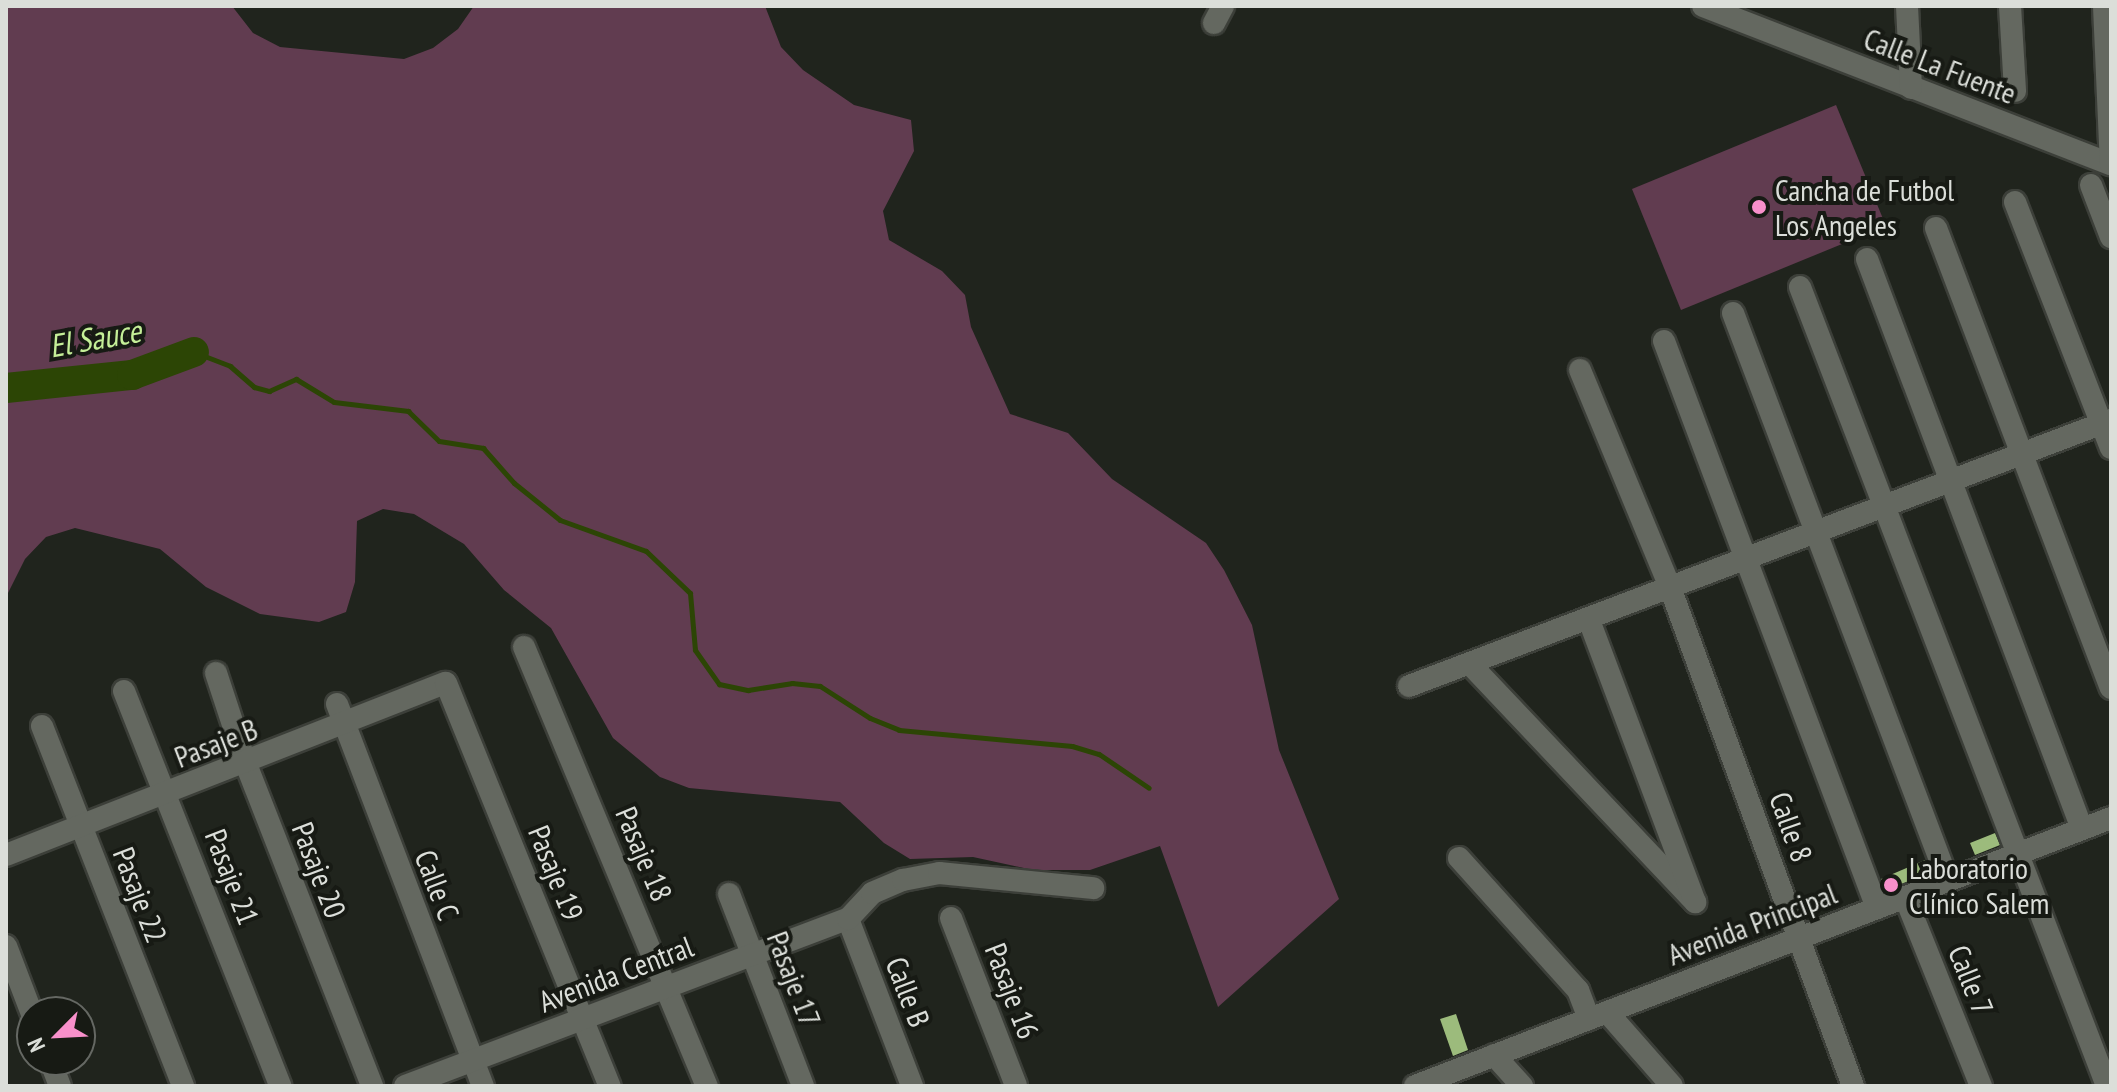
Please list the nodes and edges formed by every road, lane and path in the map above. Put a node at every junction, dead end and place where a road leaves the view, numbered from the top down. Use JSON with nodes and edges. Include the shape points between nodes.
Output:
{"nodes":[{"id":1,"x":1703,"y":6,"type":"edge"},
{"id":2,"x":1907,"y":6,"type":"edge"},
{"id":3,"x":2010,"y":6,"type":"edge"},
{"id":4,"x":2104,"y":6,"type":"edge"},
{"id":5,"x":1750,"y":15,"type":"edge"},
{"id":6,"x":1911,"y":88,"type":"junction"},
{"id":7,"x":2015,"y":91,"type":"dead end"},
{"id":8,"x":2111,"y":164,"type":"edge"},
{"id":9,"x":2091,"y":185,"type":"dead end"},
{"id":10,"x":2015,"y":202,"type":"dead end"},
{"id":11,"x":1936,"y":228,"type":"dead end"},
{"id":12,"x":2111,"y":237,"type":"edge"},
{"id":13,"x":1867,"y":259,"type":"dead end"},
{"id":14,"x":1800,"y":287,"type":"dead end"},
{"id":15,"x":1733,"y":313,"type":"dead end"},
{"id":16,"x":1664,"y":341,"type":"dead end"},
{"id":17,"x":1580,"y":370,"type":"dead end"},
{"id":18,"x":2106,"y":422,"type":"edge"},
{"id":19,"x":2111,"y":448,"type":"edge"},
{"id":20,"x":2022,"y":454,"type":"junction"},
{"id":21,"x":1952,"y":481,"type":"junction"},
{"id":22,"x":1885,"y":508,"type":"junction"},
{"id":23,"x":1819,"y":534,"type":"junction"},
{"id":24,"x":1748,"y":560,"type":"junction"},
{"id":25,"x":1671,"y":590,"type":"junction"},
{"id":26,"x":1589,"y":620,"type":"junction"},
{"id":27,"x":524,"y":647,"type":"dead end"},
{"id":28,"x":1470,"y":664,"type":"junction"},
{"id":29,"x":216,"y":673,"type":"dead end"},
{"id":30,"x":446,"y":683,"type":"joint"},
{"id":31,"x":1409,"y":686,"type":"dead end"},
{"id":32,"x":2111,"y":688,"type":"edge"},
{"id":33,"x":124,"y":691,"type":"dead end"},
{"id":34,"x":337,"y":704,"type":"dead end"},
{"id":35,"x":42,"y":726,"type":"dead end"},
{"id":36,"x":344,"y":726,"type":"junction"},
{"id":37,"x":246,"y":764,"type":"junction"},
{"id":38,"x":168,"y":793,"type":"junction"},
{"id":39,"x":2111,"y":818,"type":"edge"},
{"id":40,"x":81,"y":826,"type":"junction"},
{"id":41,"x":2082,"y":829,"type":"junction"},
{"id":42,"x":2017,"y":854,"type":"junction"},
{"id":43,"x":6,"y":855,"type":"edge"},
{"id":44,"x":1459,"y":858,"type":"dead end"},
{"id":45,"x":1948,"y":881,"type":"junction"},
{"id":46,"x":1093,"y":888,"type":"dead end"},
{"id":47,"x":729,"y":894,"type":"dead end"},
{"id":48,"x":1905,"y":897,"type":"junction"},
{"id":49,"x":1877,"y":908,"type":"junction"},
{"id":50,"x":951,"y":918,"type":"dead end"},
{"id":51,"x":848,"y":919,"type":"junction"},
{"id":52,"x":1800,"y":937,"type":"junction"},
{"id":53,"x":6,"y":946,"type":"edge"},
{"id":54,"x":752,"y":955,"type":"junction"},
{"id":55,"x":668,"y":987,"type":"junction"},
{"id":56,"x":25,"y":996,"type":"edge"},
{"id":57,"x":1598,"y":1015,"type":"junction"},
{"id":58,"x":584,"y":1019,"type":"junction"},
{"id":59,"x":1494,"y":1055,"type":"junction"},
{"id":60,"x":473,"y":1060,"type":"junction"},
{"id":61,"x":183,"y":1086,"type":"edge"},
{"id":62,"x":280,"y":1086,"type":"edge"},
{"id":63,"x":372,"y":1086,"type":"edge"},
{"id":64,"x":405,"y":1086,"type":"edge"},
{"id":65,"x":483,"y":1086,"type":"edge"},
{"id":66,"x":610,"y":1086,"type":"edge"},
{"id":67,"x":707,"y":1086,"type":"edge"},
{"id":68,"x":803,"y":1086,"type":"edge"},
{"id":69,"x":912,"y":1086,"type":"edge"},
{"id":70,"x":1016,"y":1086,"type":"edge"},
{"id":71,"x":1415,"y":1086,"type":"edge"},
{"id":72,"x":1522,"y":1086,"type":"edge"},
{"id":73,"x":1672,"y":1086,"type":"edge"},
{"id":74,"x":1853,"y":1086,"type":"edge"},
{"id":75,"x":1981,"y":1086,"type":"edge"},
{"id":76,"x":2107,"y":1086,"type":"edge"}],
"edges":[{"from":1,"to":5,"type":"street","name":"Calle La Fuente"},
{"from":2,"to":6,"type":"street"},
{"from":3,"to":7,"type":"street"},
{"from":4,"to":8,"type":"street"},
{"from":5,"to":6,"type":"street","name":"Calle La Fuente"},
{"from":6,"to":8,"type":"street","name":"Calle La Fuente"},
{"from":9,"to":12,"type":"street"},
{"from":10,"to":18,"type":"street"},
{"from":11,"to":20,"type":"street"},
{"from":13,"to":21,"type":"street"},
{"from":14,"to":22,"type":"street"},
{"from":15,"to":23,"type":"street"},
{"from":16,"to":24,"type":"street"},
{"from":17,"to":25,"type":"street","name":"Calle 8"},
{"from":18,"to":19,"type":"street"},
{"from":18,"to":20,"type":"street"},
{"from":20,"to":21,"type":"street"},
{"from":20,"to":32,"type":"street"},
{"from":21,"to":22,"type":"street"},
{"from":21,"to":41,"type":"street"},
{"from":22,"to":23,"type":"street"},
{"from":22,"to":42,"type":"street"},
{"from":23,"to":24,"type":"street"},
{"from":23,"to":45,"type":"street"},
{"from":24,"to":25,"type":"street"},
{"from":24,"to":49,"type":"street"},
{"from":25,"to":26,"type":"street"},
{"from":25,"to":52,"type":"street","name":"Calle 8"},
{"from":26,"to":28,"type":"street"},
{"from":26,"to":28,"type":"street","via":[[1695,902]]},
{"from":27,"to":55,"type":"street","name":"Pasaje 18"},
{"from":28,"to":31,"type":"street"},
{"from":29,"to":37,"type":"street","name":"Pasaje 20"},
{"from":30,"to":36,"type":"street","name":"Pasaje B"},
{"from":30,"to":58,"type":"street","name":"Pasaje 19"},
{"from":33,"to":38,"type":"street","name":"Pasaje 21"},
{"from":34,"to":36,"type":"street","name":"Calle C"},
{"from":35,"to":40,"type":"street","name":"Pasaje 22"},
{"from":36,"to":37,"type":"street","name":"Pasaje B"},
{"from":36,"to":60,"type":"street","name":"Calle C"},
{"from":37,"to":38,"type":"street","name":"Pasaje B"},
{"from":37,"to":63,"type":"street","name":"Pasaje 20"},
{"from":38,"to":40,"type":"street","name":"Pasaje B"},
{"from":38,"to":62,"type":"street","name":"Pasaje 21"},
{"from":39,"to":41,"type":"street","name":"Avenida Principal"},
{"from":40,"to":43,"type":"street","name":"Pasaje B"},
{"from":40,"to":61,"type":"street","name":"Pasaje 22"},
{"from":41,"to":42,"type":"street","name":"Avenida Principal"},
{"from":42,"to":45,"type":"street","name":"Avenida Principal"},
{"from":42,"to":76,"type":"street"},
{"from":44,"to":57,"type":"street"},
{"from":45,"to":48,"type":"street","name":"Avenida Principal"},
{"from":46,"to":51,"type":"street","via":[[939,873],[872,893]]},
{"from":47,"to":54,"type":"street","name":"Pasaje 17"},
{"from":48,"to":49,"type":"street","name":"Avenida Principal"},
{"from":48,"to":75,"type":"street","name":"Calle 7"},
{"from":49,"to":52,"type":"street","name":"Avenida Principal"},
{"from":50,"to":70,"type":"street","name":"Pasaje 16"},
{"from":51,"to":54,"type":"street","name":"Avenida Central"},
{"from":51,"to":69,"type":"street","name":"Calle B"},
{"from":52,"to":57,"type":"street","name":"Avenida Principal"},
{"from":52,"to":74,"type":"street","name":"Calle 8"},
{"from":53,"to":56,"type":"street"},
{"from":54,"to":55,"type":"street","name":"Avenida Central"},
{"from":54,"to":68,"type":"street","name":"Pasaje 17"},
{"from":55,"to":58,"type":"street","name":"Avenida Central"},
{"from":55,"to":67,"type":"street","name":"Pasaje 18"},
{"from":57,"to":59,"type":"street","name":"Avenida Principal"},
{"from":57,"to":73,"type":"street"},
{"from":58,"to":60,"type":"street","name":"Avenida Central"},
{"from":58,"to":66,"type":"street","name":"Pasaje 19"},
{"from":59,"to":71,"type":"street","name":"Avenida Principal"},
{"from":59,"to":72,"type":"street"},
{"from":60,"to":64,"type":"street","name":"Avenida Central"},
{"from":60,"to":65,"type":"street","name":"Calle C"}]}
